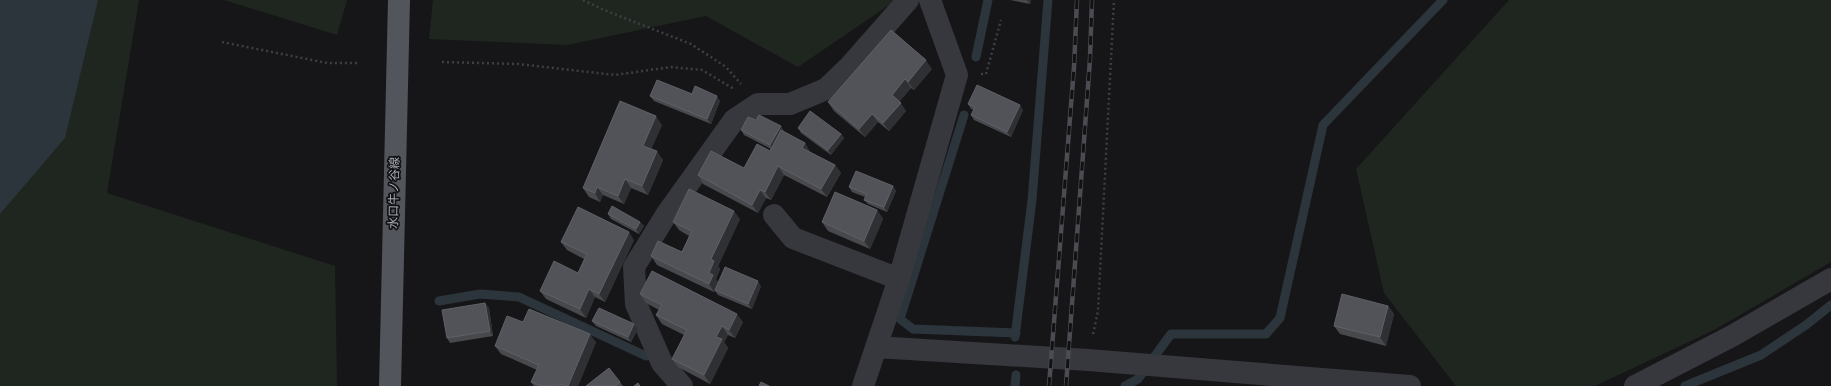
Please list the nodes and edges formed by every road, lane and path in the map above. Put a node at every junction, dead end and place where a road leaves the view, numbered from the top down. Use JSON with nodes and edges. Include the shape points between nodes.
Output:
{"nodes":[{"id":1,"x":399,"y":0,"type":"edge"},
{"id":2,"x":583,"y":0,"type":"edge"},
{"id":3,"x":908,"y":0,"type":"edge"},
{"id":4,"x":930,"y":0,"type":"edge"},
{"id":5,"x":1114,"y":0,"type":"edge"},
{"id":6,"x":1001,"y":20,"type":"dead end"},
{"id":7,"x":222,"y":42,"type":"dead end"},
{"id":8,"x":442,"y":62,"type":"dead end"},
{"id":9,"x":360,"y":63,"type":"dead end"},
{"id":10,"x":957,"y":74,"type":"junction"},
{"id":11,"x":758,"y":104,"type":"junction"},
{"id":12,"x":774,"y":216,"type":"dead end"},
{"id":13,"x":899,"y":279,"type":"junction"},
{"id":14,"x":1831,"y":279,"type":"edge"},
{"id":15,"x":876,"y":347,"type":"junction"},
{"id":16,"x":1088,"y":360,"type":"junction"},
{"id":17,"x":390,"y":386,"type":"edge"},
{"id":18,"x":682,"y":386,"type":"edge"},
{"id":19,"x":863,"y":386,"type":"edge"},
{"id":20,"x":1410,"y":386,"type":"edge"},
{"id":21,"x":1635,"y":386,"type":"edge"}],
"edges":[{"from":1,"to":17,"type":"main road","name":"水口牛ノ谷線"},
{"from":2,"to":11,"type":"path","via":[[691,44],[726,67]]},
{"from":3,"to":11,"type":"street","via":[[849,68],[826,89],[790,104]]},
{"from":4,"to":10,"type":"street"},
{"from":5,"to":16,"type":"path","via":[[1098,310]]},
{"from":6,"to":10,"type":"path","via":[[986,74]]},
{"from":7,"to":9,"type":"path","via":[[327,63]]},
{"from":8,"to":11,"type":"path","via":[[518,64],[615,75],[671,67],[702,70]]},
{"from":10,"to":13,"type":"street"},
{"from":11,"to":18,"type":"street","via":[[734,120],[666,216],[634,267],[636,304],[662,363]]},
{"from":12,"to":13,"type":"street","via":[[793,238]]},
{"from":13,"to":15,"type":"street"},
{"from":14,"to":21,"type":"street","via":[[1732,336]]},
{"from":15,"to":16,"type":"street"},
{"from":15,"to":19,"type":"street"},
{"from":16,"to":20,"type":"street"}]}
